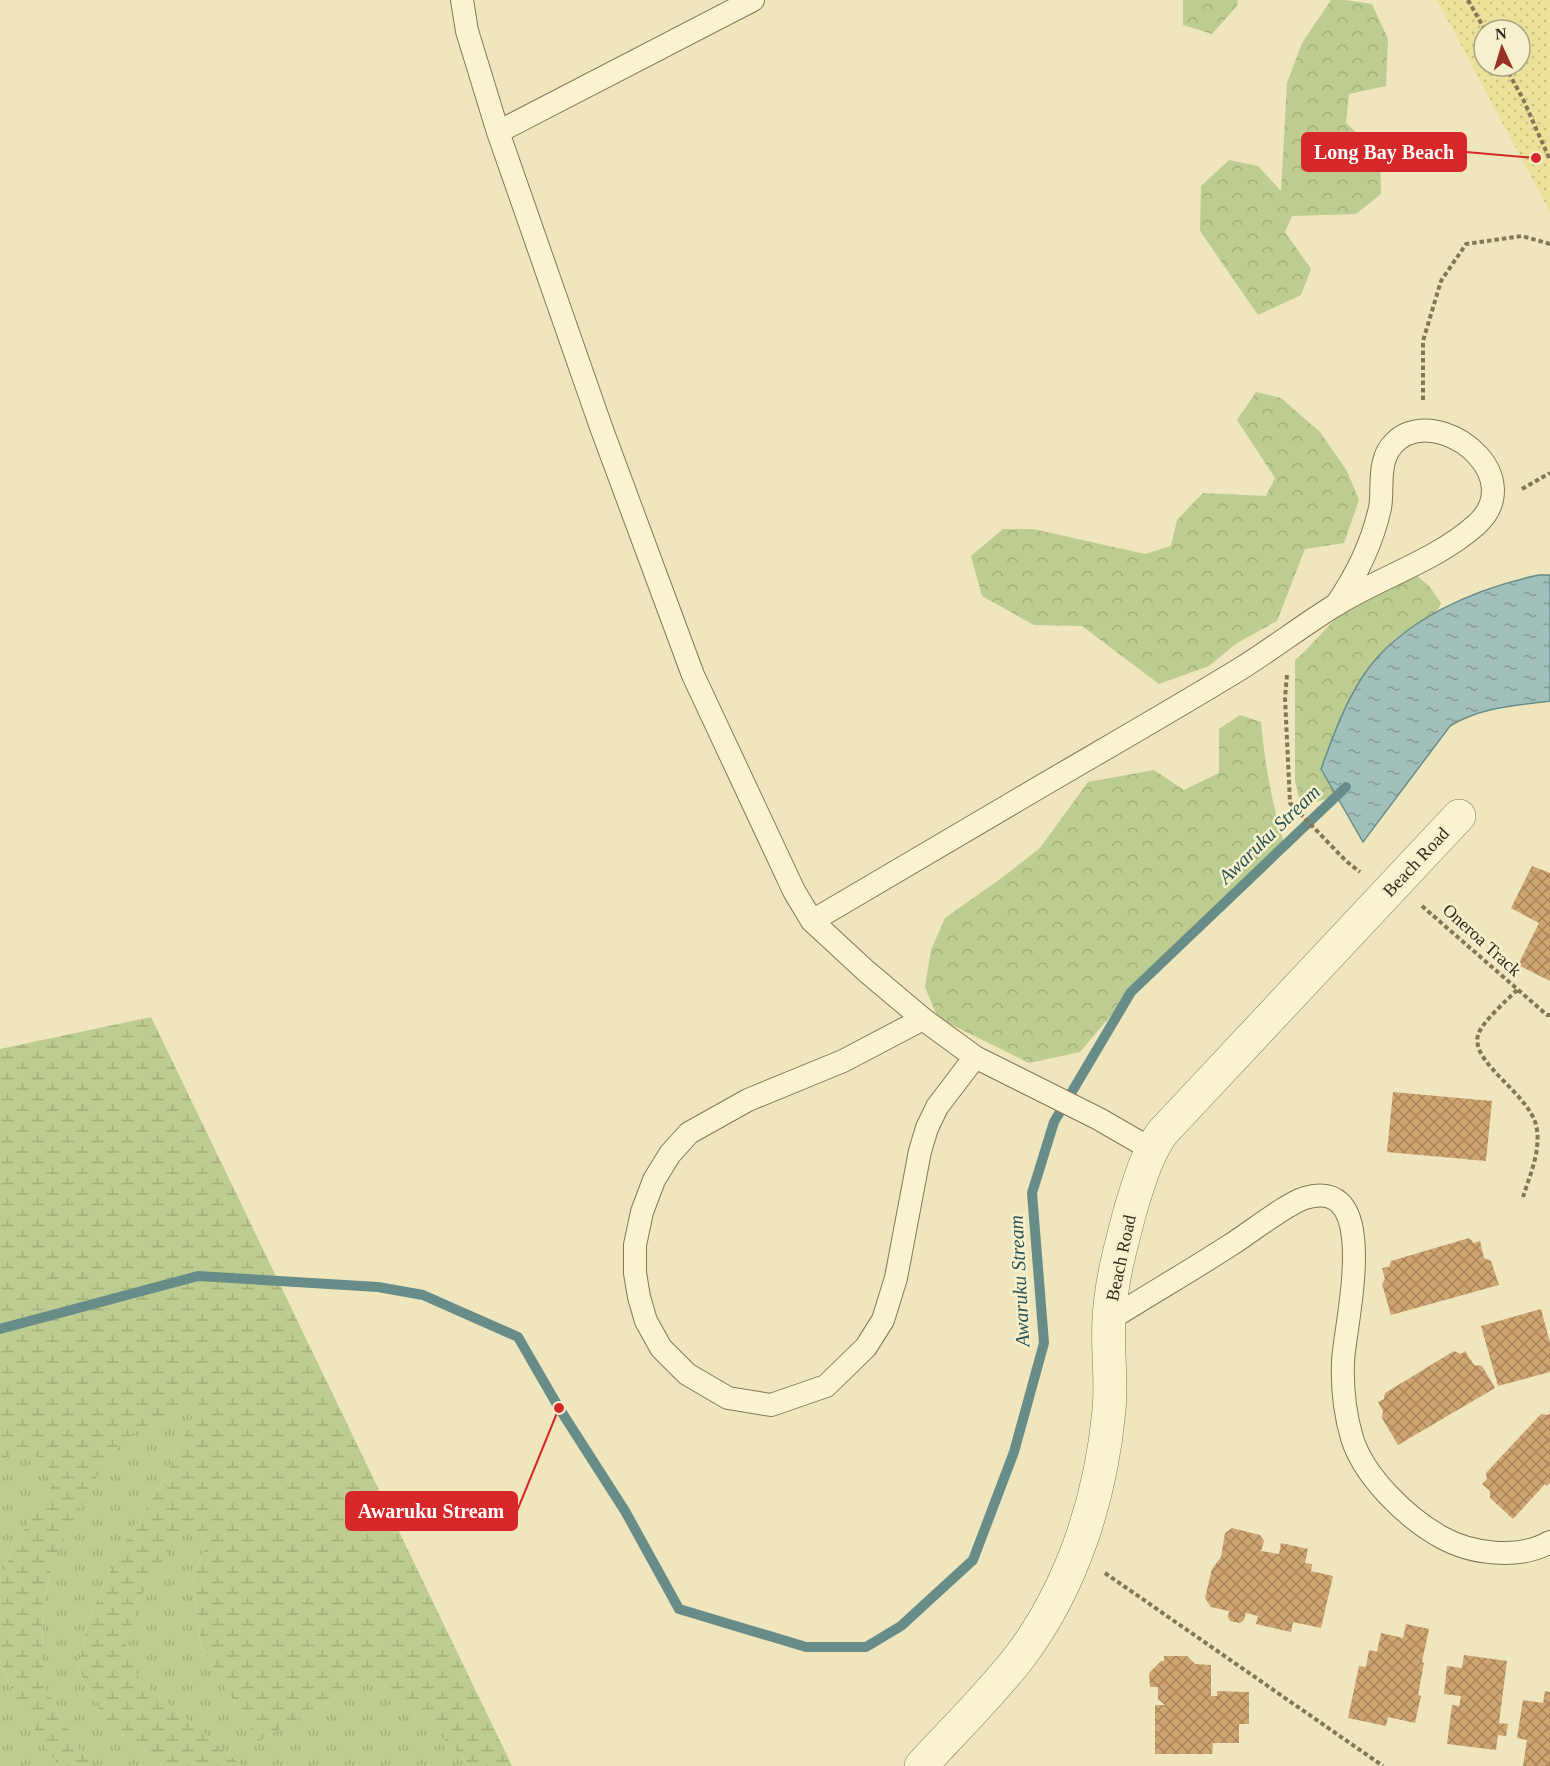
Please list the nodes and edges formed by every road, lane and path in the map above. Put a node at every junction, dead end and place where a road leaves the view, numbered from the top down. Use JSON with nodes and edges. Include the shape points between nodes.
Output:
{"nodes":[{"id":1,"x":462,"y":0,"type":"edge"},
{"id":2,"x":753,"y":0,"type":"edge"},
{"id":3,"x":1468,"y":0,"type":"edge"},
{"id":4,"x":1478,"y":18,"type":"edge"},
{"id":5,"x":1512,"y":78,"type":"edge"},
{"id":6,"x":498,"y":132,"type":"junction"},
{"id":7,"x":1550,"y":160,"type":"edge"},
{"id":8,"x":1550,"y":244,"type":"edge"},
{"id":9,"x":1423,"y":431,"type":"junction"},
{"id":10,"x":1336,"y":605,"type":"junction"},
{"id":11,"x":1292,"y":635,"type":"junction"},
{"id":12,"x":1459,"y":816,"type":"dead end"},
{"id":13,"x":1346,"y":861,"type":"dead end"},
{"id":14,"x":1397,"y":883,"type":"junction"},
{"id":15,"x":812,"y":921,"type":"junction"},
{"id":16,"x":1517,"y":990,"type":"junction"},
{"id":17,"x":1550,"y":1015,"type":"edge"},
{"id":18,"x":923,"y":1019,"type":"junction"},
{"id":19,"x":975,"y":1057,"type":"junction"},
{"id":20,"x":1151,"y":1149,"type":"junction"},
{"id":21,"x":1523,"y":1197,"type":"dead end"},
{"id":22,"x":1109,"y":1320,"type":"junction"},
{"id":23,"x":1550,"y":1542,"type":"edge"},
{"id":24,"x":1077,"y":1554,"type":"junction"},
{"id":25,"x":921,"y":1766,"type":"edge"},
{"id":26,"x":1383,"y":1766,"type":"edge"}],
"edges":[{"from":1,"to":6,"type":"lane","via":[[467,31]]},
{"from":2,"to":6,"type":"lane"},
{"from":3,"to":4,"type":"path"},
{"from":5,"to":7,"type":"path"},
{"from":6,"to":15,"type":"lane","via":[[693,675],[794,891]]},
{"from":8,"to":9,"type":"path","via":[[1522,236],[1466,244],[1441,281],[1423,341]]},
{"from":9,"to":10,"type":"lane","via":[[1394,442],[1385,455],[1380,509],[1354,580]]},
{"from":9,"to":10,"type":"lane","via":[[1459,440],[1476,454],[1494,482],[1490,507],[1475,525],[1423,561]]},
{"from":10,"to":11,"type":"lane"},
{"from":11,"to":13,"type":"path","via":[[1285,698],[1290,803]]},
{"from":11,"to":15,"type":"lane","via":[[1241,669]]},
{"from":12,"to":14,"type":"street","name":"Beach Road"},
{"from":14,"to":16,"type":"path","name":"Oneroa Track"},
{"from":14,"to":20,"type":"street","name":"Beach Road","via":[[1161,1133]]},
{"from":15,"to":18,"type":"lane"},
{"from":16,"to":17,"type":"path","name":"Oneroa Track"},
{"from":16,"to":21,"type":"path","via":[[1484,1027],[1478,1036],[1478,1046],[1483,1058],[1526,1103],[1537,1128],[1536,1156]]},
{"from":18,"to":19,"type":"lane"},
{"from":18,"to":19,"type":"lane","via":[[843,1061],[748,1100],[689,1133],[670,1154],[654,1180],[642,1212],[635,1273],[646,1321],[661,1348],[687,1374],[728,1398],[771,1405],[826,1386],[866,1347],[883,1320],[896,1278],[927,1128],[937,1107]]},
{"from":19,"to":20,"type":"lane"},
{"from":20,"to":22,"type":"street","name":"Beach Road","via":[[1118,1255]]},
{"from":22,"to":23,"type":"lane","via":[[1299,1200],[1328,1197],[1344,1209],[1353,1231],[1355,1262],[1343,1361],[1344,1390],[1353,1441],[1364,1462],[1401,1509],[1422,1527],[1448,1541],[1499,1552],[1521,1552]]},
{"from":22,"to":24,"type":"street","name":"Beach Road","via":[[1110,1408],[1094,1499]]},
{"from":24,"to":25,"type":"street","name":"Beach Road","via":[[1021,1654]]},
{"from":24,"to":26,"type":"path"}]}
